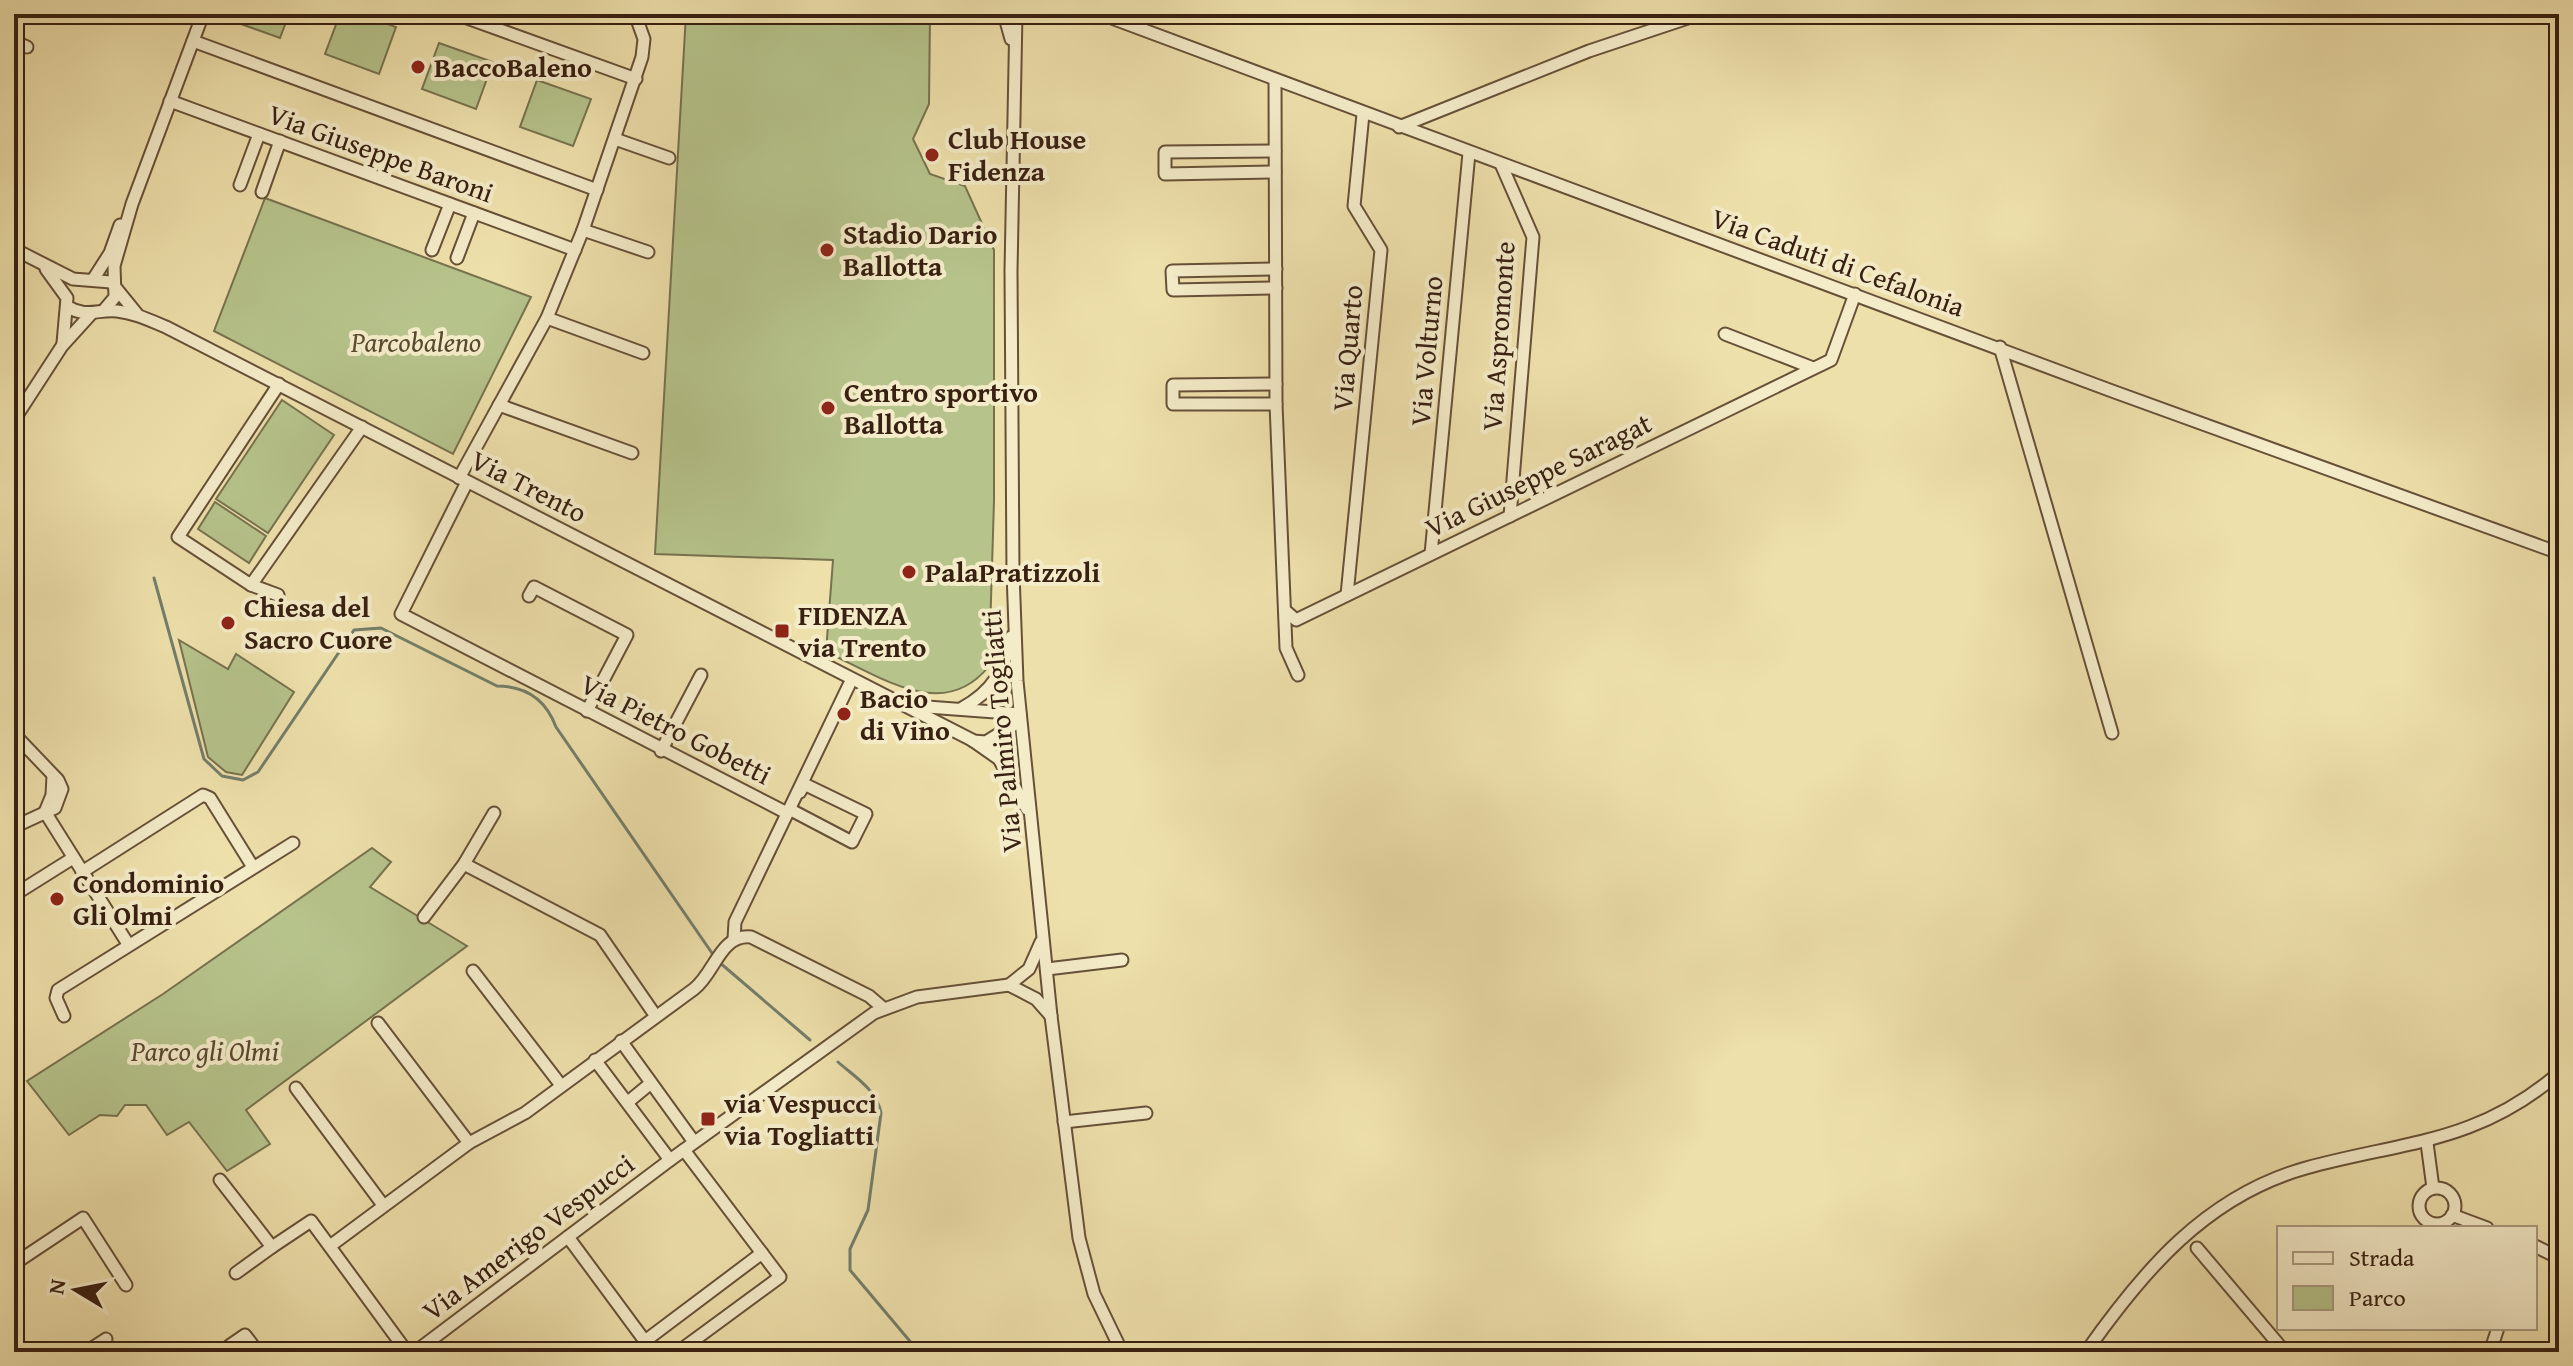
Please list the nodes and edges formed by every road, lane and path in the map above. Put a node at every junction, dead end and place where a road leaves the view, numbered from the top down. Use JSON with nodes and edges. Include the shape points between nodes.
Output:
{"nodes":[{"id":1,"x":203,"y":14,"type":"edge"},
{"id":2,"x":456,"y":14,"type":"edge"},
{"id":3,"x":1004,"y":14,"type":"edge"},
{"id":4,"x":1016,"y":14,"type":"edge"},
{"id":5,"x":1101,"y":14,"type":"edge"},
{"id":6,"x":1700,"y":14,"type":"edge"},
{"id":7,"x":638,"y":17,"type":"edge"},
{"id":8,"x":14,"y":41,"type":"edge"},
{"id":9,"x":193,"y":41,"type":"junction"},
{"id":10,"x":27,"y":47,"type":"dead end"},
{"id":11,"x":1013,"y":47,"type":"junction"},
{"id":12,"x":636,"y":79,"type":"junction"},
{"id":13,"x":1275,"y":81,"type":"junction"},
{"id":14,"x":170,"y":101,"type":"junction"},
{"id":15,"x":1363,"y":114,"type":"junction"},
{"id":16,"x":1399,"y":127,"type":"junction"},
{"id":17,"x":259,"y":134,"type":"junction"},
{"id":18,"x":615,"y":139,"type":"junction"},
{"id":19,"x":280,"y":141,"type":"junction"},
{"id":20,"x":1275,"y":151,"type":"junction"},
{"id":21,"x":1469,"y":153,"type":"junction"},
{"id":22,"x":669,"y":158,"type":"dead end"},
{"id":23,"x":1501,"y":164,"type":"junction"},
{"id":24,"x":1275,"y":172,"type":"junction"},
{"id":25,"x":240,"y":185,"type":"dead end"},
{"id":26,"x":597,"y":190,"type":"junction"},
{"id":27,"x":262,"y":192,"type":"dead end"},
{"id":28,"x":133,"y":200,"type":"junction"},
{"id":29,"x":450,"y":204,"type":"junction"},
{"id":30,"x":474,"y":213,"type":"junction"},
{"id":31,"x":583,"y":230,"type":"junction"},
{"id":32,"x":14,"y":249,"type":"edge"},
{"id":33,"x":432,"y":250,"type":"dead end"},
{"id":34,"x":575,"y":250,"type":"junction"},
{"id":35,"x":648,"y":252,"type":"dead end"},
{"id":36,"x":457,"y":258,"type":"dead end"},
{"id":37,"x":43,"y":265,"type":"junction"},
{"id":38,"x":1276,"y":269,"type":"junction"},
{"id":39,"x":88,"y":279,"type":"junction"},
{"id":40,"x":1276,"y":288,"type":"junction"},
{"id":41,"x":115,"y":289,"type":"junction"},
{"id":42,"x":1855,"y":294,"type":"junction"},
{"id":43,"x":68,"y":302,"type":"junction"},
{"id":44,"x":104,"y":310,"type":"junction"},
{"id":45,"x":91,"y":314,"type":"junction"},
{"id":46,"x":137,"y":315,"type":"junction"},
{"id":47,"x":547,"y":318,"type":"junction"},
{"id":48,"x":1725,"y":334,"type":"dead end"},
{"id":49,"x":62,"y":346,"type":"junction"},
{"id":50,"x":2000,"y":347,"type":"junction"},
{"id":51,"x":643,"y":353,"type":"dead end"},
{"id":52,"x":1813,"y":368,"type":"junction"},
{"id":53,"x":279,"y":384,"type":"junction"},
{"id":54,"x":1276,"y":384,"type":"junction"},
{"id":55,"x":1276,"y":404,"type":"junction"},
{"id":56,"x":499,"y":405,"type":"junction"},
{"id":57,"x":14,"y":420,"type":"edge"},
{"id":58,"x":362,"y":427,"type":"junction"},
{"id":59,"x":632,"y":453,"type":"dead end"},
{"id":60,"x":463,"y":480,"type":"junction"},
{"id":61,"x":1510,"y":516,"type":"junction"},
{"id":62,"x":2559,"y":553,"type":"edge"},
{"id":63,"x":1431,"y":554,"type":"junction"},
{"id":64,"x":251,"y":585,"type":"junction"},
{"id":65,"x":278,"y":595,"type":"dead end"},
{"id":66,"x":1347,"y":595,"type":"junction"},
{"id":67,"x":529,"y":596,"type":"dead end"},
{"id":68,"x":1287,"y":612,"type":"junction"},
{"id":69,"x":1015,"y":621,"type":"junction"},
{"id":70,"x":701,"y":675,"type":"dead end"},
{"id":71,"x":1298,"y":675,"type":"dead end"},
{"id":72,"x":849,"y":685,"type":"dead end"},
{"id":73,"x":898,"y":703,"type":"junction"},
{"id":74,"x":958,"y":710,"type":"junction"},
{"id":75,"x":587,"y":711,"type":"junction"},
{"id":76,"x":1020,"y":718,"type":"junction"},
{"id":77,"x":2112,"y":733,"type":"dead end"},
{"id":78,"x":14,"y":734,"type":"edge"},
{"id":79,"x":972,"y":740,"type":"junction"},
{"id":80,"x":661,"y":751,"type":"junction"},
{"id":81,"x":45,"y":812,"type":"junction"},
{"id":82,"x":788,"y":812,"type":"junction"},
{"id":83,"x":494,"y":813,"type":"dead end"},
{"id":84,"x":1033,"y":824,"type":"junction"},
{"id":85,"x":14,"y":827,"type":"edge"},
{"id":86,"x":293,"y":843,"type":"dead end"},
{"id":87,"x":73,"y":858,"type":"junction"},
{"id":88,"x":464,"y":864,"type":"junction"},
{"id":89,"x":253,"y":867,"type":"junction"},
{"id":90,"x":82,"y":872,"type":"junction"},
{"id":91,"x":14,"y":895,"type":"edge"},
{"id":92,"x":424,"y":917,"type":"dead end"},
{"id":93,"x":1043,"y":936,"type":"junction"},
{"id":94,"x":734,"y":939,"type":"junction"},
{"id":95,"x":128,"y":944,"type":"junction"},
{"id":96,"x":1122,"y":960,"type":"dead end"},
{"id":97,"x":473,"y":971,"type":"dead end"},
{"id":98,"x":1047,"y":975,"type":"junction"},
{"id":99,"x":1020,"y":976,"type":"junction"},
{"id":100,"x":1009,"y":985,"type":"junction"},
{"id":101,"x":1025,"y":991,"type":"junction"},
{"id":102,"x":883,"y":1008,"type":"junction"},
{"id":103,"x":655,"y":1015,"type":"junction"},
{"id":104,"x":64,"y":1016,"type":"dead end"},
{"id":105,"x":1051,"y":1016,"type":"junction"},
{"id":106,"x":378,"y":1023,"type":"dead end"},
{"id":107,"x":621,"y":1041,"type":"junction"},
{"id":108,"x":595,"y":1060,"type":"junction"},
{"id":109,"x":2559,"y":1073,"type":"edge"},
{"id":110,"x":651,"y":1083,"type":"junction"},
{"id":111,"x":560,"y":1084,"type":"junction"},
{"id":112,"x":296,"y":1088,"type":"dead end"},
{"id":113,"x":628,"y":1102,"type":"junction"},
{"id":114,"x":1146,"y":1113,"type":"dead end"},
{"id":115,"x":1064,"y":1122,"type":"junction"},
{"id":116,"x":469,"y":1143,"type":"junction"},
{"id":117,"x":2427,"y":1143,"type":"junction"},
{"id":118,"x":689,"y":1146,"type":"junction"},
{"id":119,"x":670,"y":1160,"type":"junction"},
{"id":120,"x":220,"y":1180,"type":"dead end"},
{"id":121,"x":2433,"y":1188,"type":"junction"},
{"id":122,"x":383,"y":1205,"type":"junction"},
{"id":123,"x":2452,"y":1215,"type":"junction"},
{"id":124,"x":2482,"y":1226,"type":"edge"},
{"id":125,"x":568,"y":1237,"type":"junction"},
{"id":126,"x":330,"y":1246,"type":"junction"},
{"id":127,"x":272,"y":1247,"type":"junction"},
{"id":128,"x":2537,"y":1247,"type":"edge"},
{"id":129,"x":2197,"y":1248,"type":"dead end"},
{"id":130,"x":762,"y":1253,"type":"junction"},
{"id":131,"x":2559,"y":1258,"type":"edge"},
{"id":132,"x":14,"y":1264,"type":"edge"},
{"id":133,"x":236,"y":1273,"type":"dead end"},
{"id":134,"x":126,"y":1285,"type":"dead end"},
{"id":135,"x":2497,"y":1330,"type":"edge"},
{"id":136,"x":106,"y":1339,"type":"dead end"},
{"id":137,"x":645,"y":1341,"type":"junction"},
{"id":138,"x":86,"y":1352,"type":"edge"},
{"id":139,"x":234,"y":1352,"type":"edge"},
{"id":140,"x":258,"y":1352,"type":"edge"},
{"id":141,"x":407,"y":1352,"type":"edge"},
{"id":142,"x":415,"y":1352,"type":"edge"},
{"id":143,"x":653,"y":1352,"type":"edge"},
{"id":144,"x":678,"y":1352,"type":"edge"},
{"id":145,"x":1122,"y":1352,"type":"edge"},
{"id":146,"x":2086,"y":1352,"type":"edge"},
{"id":147,"x":2285,"y":1352,"type":"edge"},
{"id":148,"x":2490,"y":1352,"type":"edge"}],
"edges":[{"from":1,"to":9,"type":"street"},
{"from":2,"to":12,"type":"street"},
{"from":3,"to":11,"type":"street","name":"Via Palmiro Togliatti"},
{"from":4,"to":11,"type":"street","name":"Via Palmiro Togliatti"},
{"from":5,"to":13,"type":"street","name":"Via Caduti di Cefalonia"},
{"from":6,"to":16,"type":"street","via":[[1589,51]]},
{"from":7,"to":12,"type":"street","name":"Via Pietro Gobetti","via":[[644,39]]},
{"from":8,"to":10,"type":"street"},
{"from":9,"to":14,"type":"street"},
{"from":9,"to":26,"type":"street","name":"Via Giuseppe Baroni"},
{"from":11,"to":69,"type":"street","name":"Via Palmiro Togliatti"},
{"from":12,"to":18,"type":"street","name":"Via Pietro Gobetti"},
{"from":13,"to":15,"type":"street","name":"Via Caduti di Cefalonia"},
{"from":13,"to":20,"type":"street"},
{"from":14,"to":17,"type":"street","name":"Via Giuseppe Baroni"},
{"from":14,"to":28,"type":"street"},
{"from":15,"to":16,"type":"street","name":"Via Caduti di Cefalonia"},
{"from":15,"to":66,"type":"street","name":"Via Quarto","via":[[1354,206],[1381,250]]},
{"from":16,"to":21,"type":"street","name":"Via Caduti di Cefalonia"},
{"from":17,"to":19,"type":"street","name":"Via Giuseppe Baroni"},
{"from":17,"to":25,"type":"street"},
{"from":18,"to":22,"type":"street"},
{"from":18,"to":26,"type":"street","name":"Via Pietro Gobetti"},
{"from":19,"to":27,"type":"street"},
{"from":19,"to":29,"type":"street","name":"Via Giuseppe Baroni"},
{"from":20,"to":24,"type":"street"},
{"from":20,"to":24,"type":"street","via":[[1165,152],[1165,174]]},
{"from":21,"to":23,"type":"street","name":"Via Caduti di Cefalonia"},
{"from":21,"to":63,"type":"street","name":"Via Volturno"},
{"from":23,"to":42,"type":"street","name":"Via Caduti di Cefalonia"},
{"from":23,"to":61,"type":"street","name":"Via Aspromonte","via":[[1533,237]]},
{"from":24,"to":38,"type":"street"},
{"from":26,"to":31,"type":"street","name":"Via Pietro Gobetti"},
{"from":28,"to":39,"type":"street"},
{"from":28,"to":41,"type":"street","via":[[114,266]]},
{"from":29,"to":30,"type":"street","name":"Via Giuseppe Baroni"},
{"from":29,"to":33,"type":"street"},
{"from":30,"to":34,"type":"street","name":"Via Giuseppe Baroni"},
{"from":30,"to":36,"type":"street"},
{"from":31,"to":34,"type":"street","name":"Via Pietro Gobetti"},
{"from":31,"to":35,"type":"street"},
{"from":32,"to":37,"type":"street"},
{"from":34,"to":47,"type":"street","name":"Via Pietro Gobetti"},
{"from":37,"to":39,"type":"street"},
{"from":37,"to":43,"type":"street"},
{"from":38,"to":40,"type":"street"},
{"from":38,"to":40,"type":"street","via":[[1172,271],[1173,290]]},
{"from":39,"to":41,"type":"street","via":[[111,282]]},
{"from":39,"to":43,"type":"street"},
{"from":40,"to":54,"type":"street"},
{"from":41,"to":44,"type":"street","via":[[113,302]]},
{"from":41,"to":46,"type":"street"},
{"from":42,"to":50,"type":"street","name":"Via Caduti di Cefalonia"},
{"from":42,"to":52,"type":"street","name":"Via Giuseppe Saragat","via":[[1831,360]]},
{"from":43,"to":45,"type":"street"},
{"from":43,"to":49,"type":"street"},
{"from":44,"to":45,"type":"street"},
{"from":44,"to":46,"type":"street"},
{"from":45,"to":49,"type":"street"},
{"from":46,"to":53,"type":"street","name":"Via Trento"},
{"from":47,"to":51,"type":"street"},
{"from":47,"to":56,"type":"street","name":"Via Pietro Gobetti"},
{"from":48,"to":52,"type":"street"},
{"from":49,"to":57,"type":"street"},
{"from":50,"to":62,"type":"street","name":"Via Caduti di Cefalonia"},
{"from":50,"to":77,"type":"street"},
{"from":52,"to":61,"type":"street","name":"Via Giuseppe Saragat"},
{"from":53,"to":58,"type":"street","name":"Via Trento"},
{"from":53,"to":64,"type":"street","via":[[178,537]]},
{"from":54,"to":55,"type":"street"},
{"from":54,"to":55,"type":"street","via":[[1173,385],[1173,404]]},
{"from":55,"to":68,"type":"street"},
{"from":56,"to":59,"type":"street"},
{"from":56,"to":60,"type":"street","name":"Via Pietro Gobetti"},
{"from":58,"to":60,"type":"street","name":"Via Trento"},
{"from":58,"to":64,"type":"street"},
{"from":60,"to":73,"type":"street","name":"Via Trento"},
{"from":60,"to":75,"type":"street","name":"Via Pietro Gobetti","via":[[401,614]]},
{"from":61,"to":63,"type":"street","name":"Via Giuseppe Saragat"},
{"from":63,"to":66,"type":"street","name":"Via Giuseppe Saragat"},
{"from":64,"to":65,"type":"street"},
{"from":66,"to":68,"type":"street","name":"Via Giuseppe Saragat","via":[[1296,620]]},
{"from":67,"to":75,"type":"street","via":[[534,587],[627,635]]},
{"from":68,"to":71,"type":"street","via":[[1286,648]]},
{"from":69,"to":74,"type":"street","via":[[1003,669],[978,700]]},
{"from":69,"to":76,"type":"street","name":"Via Palmiro Togliatti"},
{"from":70,"to":80,"type":"street"},
{"from":72,"to":82,"type":"street"},
{"from":73,"to":74,"type":"street","name":"Via Trento"},
{"from":73,"to":79,"type":"street","name":"Via Trento"},
{"from":74,"to":76,"type":"street","name":"Via Trento"},
{"from":75,"to":80,"type":"street","name":"Via Pietro Gobetti"},
{"from":76,"to":79,"type":"street","via":[[986,742]]},
{"from":76,"to":84,"type":"street","name":"Via Palmiro Togliatti"},
{"from":78,"to":81,"type":"street","via":[[53,776]]},
{"from":79,"to":84,"type":"street","name":"Via Trento","via":[[1011,775]]},
{"from":80,"to":82,"type":"street","name":"Via Pietro Gobetti"},
{"from":81,"to":85,"type":"street"},
{"from":81,"to":87,"type":"street"},
{"from":82,"to":82,"type":"street","via":[[804,784],[866,814],[852,842]]},
{"from":82,"to":94,"type":"street","name":"Via Pietro Gobetti","via":[[735,922]]},
{"from":83,"to":88,"type":"street"},
{"from":84,"to":93,"type":"street","name":"Via Palmiro Togliatti"},
{"from":86,"to":89,"type":"street"},
{"from":87,"to":90,"type":"street"},
{"from":87,"to":91,"type":"street"},
{"from":88,"to":92,"type":"street"},
{"from":88,"to":103,"type":"street","via":[[600,935]]},
{"from":89,"to":90,"type":"street","via":[[210,798],[203,795]]},
{"from":89,"to":95,"type":"street"},
{"from":90,"to":95,"type":"street"},
{"from":93,"to":98,"type":"street","name":"Via Palmiro Togliatti"},
{"from":93,"to":99,"type":"street","via":[[1034,962]]},
{"from":94,"to":102,"type":"street","via":[[751,937]]},
{"from":94,"to":103,"type":"street","via":[[704,981]]},
{"from":95,"to":104,"type":"street","via":[[58,990]]},
{"from":96,"to":98,"type":"street"},
{"from":97,"to":111,"type":"street"},
{"from":98,"to":99,"type":"street"},
{"from":98,"to":101,"type":"street"},
{"from":98,"to":105,"type":"street","name":"Via Palmiro Togliatti"},
{"from":99,"to":100,"type":"street"},
{"from":100,"to":101,"type":"street","name":"Via Amerigo Vespucci"},
{"from":100,"to":102,"type":"street","name":"Via Amerigo Vespucci","via":[[917,997]]},
{"from":101,"to":105,"type":"street","name":"Via Amerigo Vespucci"},
{"from":102,"to":118,"type":"street","name":"Via Amerigo Vespucci"},
{"from":103,"to":107,"type":"street"},
{"from":105,"to":115,"type":"street","name":"Via Palmiro Togliatti"},
{"from":106,"to":116,"type":"street"},
{"from":107,"to":108,"type":"street"},
{"from":107,"to":110,"type":"street"},
{"from":108,"to":111,"type":"street"},
{"from":108,"to":113,"type":"street","name":"Via Amerigo Vespucci"},
{"from":109,"to":117,"type":"street","via":[[2509,1110]]},
{"from":110,"to":113,"type":"street"},
{"from":110,"to":118,"type":"street"},
{"from":111,"to":116,"type":"street","via":[[525,1113]]},
{"from":112,"to":122,"type":"street"},
{"from":113,"to":119,"type":"street","name":"Via Amerigo Vespucci"},
{"from":114,"to":115,"type":"street"},
{"from":115,"to":145,"type":"street","name":"Via Palmiro Togliatti","via":[[1086,1272]]},
{"from":116,"to":122,"type":"street"},
{"from":117,"to":121,"type":"street"},
{"from":117,"to":146,"type":"street","via":[[2305,1169],[2263,1184],[2201,1219],[2165,1252]]},
{"from":118,"to":119,"type":"street","name":"Via Amerigo Vespucci"},
{"from":118,"to":130,"type":"street"},
{"from":119,"to":125,"type":"street","name":"Via Amerigo Vespucci"},
{"from":120,"to":127,"type":"street"},
{"from":121,"to":123,"type":"street","via":[[2450,1193]]},
{"from":121,"to":123,"type":"street","via":[[2420,1198],[2422,1215],[2437,1224]]},
{"from":122,"to":126,"type":"street"},
{"from":123,"to":124,"type":"street"},
{"from":125,"to":137,"type":"street"},
{"from":125,"to":142,"type":"street","name":"Via Amerigo Vespucci"},
{"from":126,"to":127,"type":"street","name":"Via Amerigo Vespucci","via":[[311,1221]]},
{"from":126,"to":141,"type":"street","name":"Via Amerigo Vespucci"},
{"from":127,"to":133,"type":"street"},
{"from":128,"to":131,"type":"street"},
{"from":129,"to":147,"type":"street"},
{"from":130,"to":137,"type":"street"},
{"from":130,"to":144,"type":"street","via":[[780,1277]]},
{"from":132,"to":134,"type":"street","via":[[83,1218]]},
{"from":135,"to":148,"type":"street"},
{"from":136,"to":138,"type":"street"},
{"from":137,"to":143,"type":"street"},
{"from":139,"to":140,"type":"street","via":[[229,1346],[245,1335]]}]}
